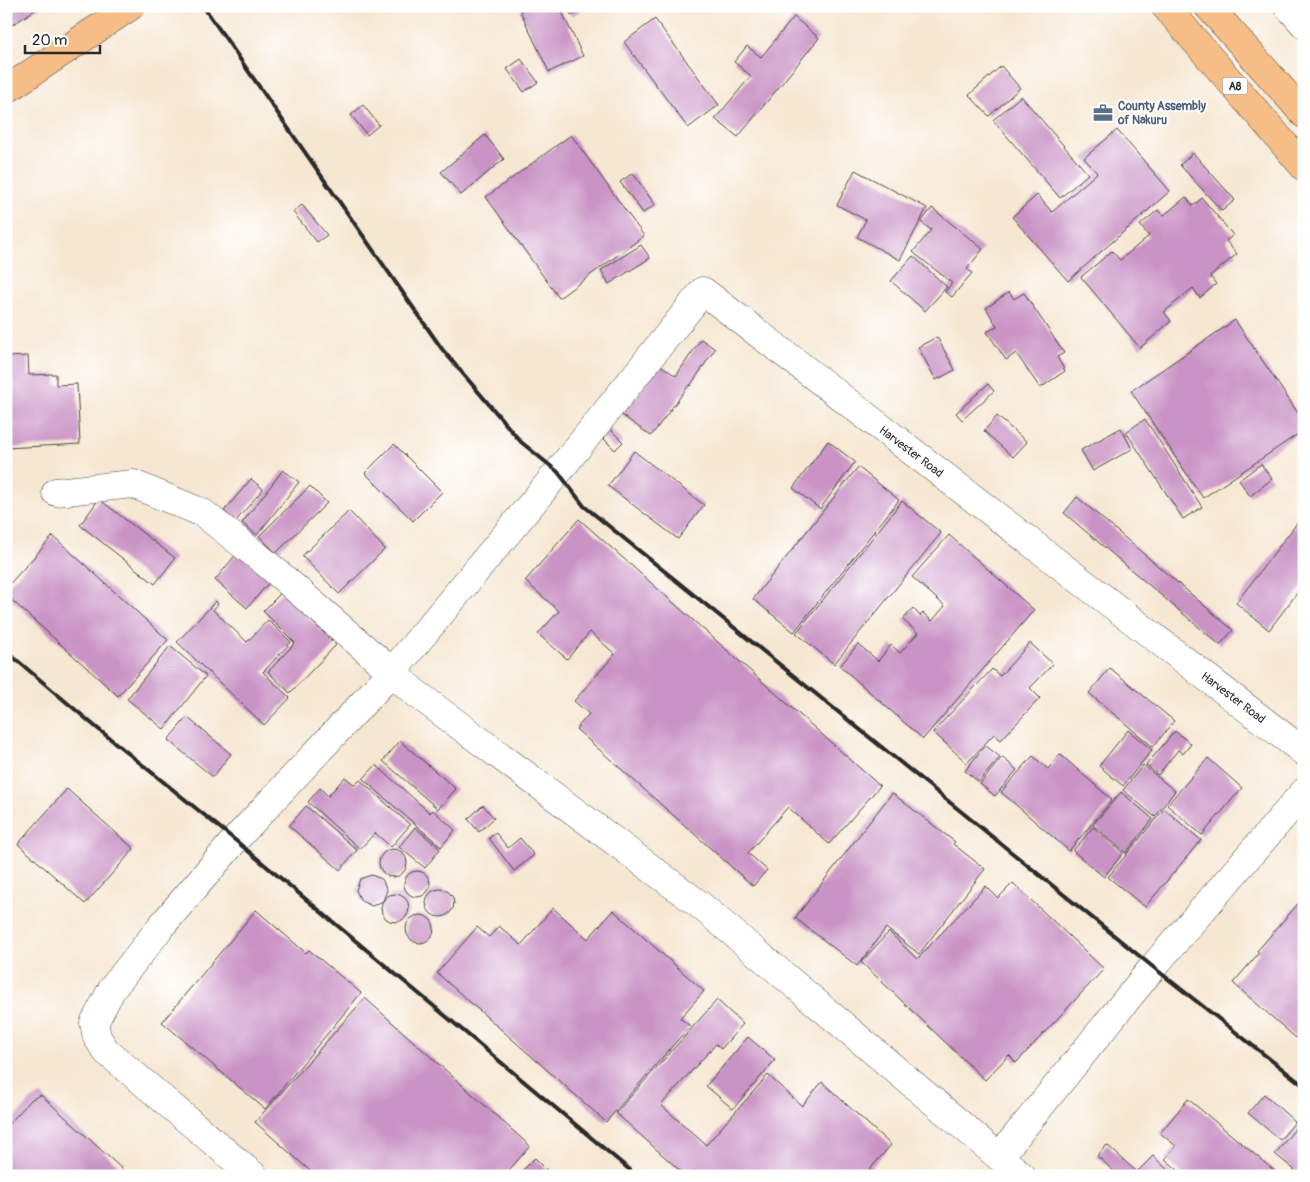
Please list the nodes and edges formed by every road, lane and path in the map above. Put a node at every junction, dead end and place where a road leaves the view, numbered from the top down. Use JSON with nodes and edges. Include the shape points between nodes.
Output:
{"nodes":[{"id":1,"x":131,"y":6,"type":"edge"},
{"id":2,"x":1165,"y":6,"type":"edge"},
{"id":3,"x":1208,"y":6,"type":"edge"},
{"id":4,"x":1288,"y":6,"type":"edge"},
{"id":5,"x":1304,"y":24,"type":"edge"},
{"id":6,"x":6,"y":90,"type":"edge"},
{"id":7,"x":1302,"y":104,"type":"edge"},
{"id":8,"x":1304,"y":167,"type":"edge"},
{"id":9,"x":56,"y":492,"type":"dead end"},
{"id":10,"x":392,"y":672,"type":"junction"},
{"id":11,"x":1304,"y":752,"type":"edge"},
{"id":12,"x":1304,"y":792,"type":"edge"},
{"id":13,"x":999,"y":1157,"type":"junction"},
{"id":14,"x":254,"y":1176,"type":"edge"},
{"id":15,"x":1022,"y":1176,"type":"edge"}],
"edges":[{"from":1,"to":6,"type":"main road"},
{"from":2,"to":8,"type":"main road","number":"A8"},
{"from":3,"to":7,"type":"main road","number":"A8"},
{"from":4,"to":5,"type":"street"},
{"from":9,"to":10,"type":"street","via":[[133,484],[203,512],[266,562]]},
{"from":10,"to":11,"type":"street","name":"Harvester Road","via":[[558,472],[702,291]]},
{"from":10,"to":13,"type":"street","via":[[413,691],[700,904]]},
{"from":10,"to":14,"type":"street","via":[[235,840],[163,924],[112,990],[94,1024],[97,1037],[106,1051]]},
{"from":12,"to":13,"type":"street","via":[[1153,968]]},
{"from":13,"to":15,"type":"street"}]}
